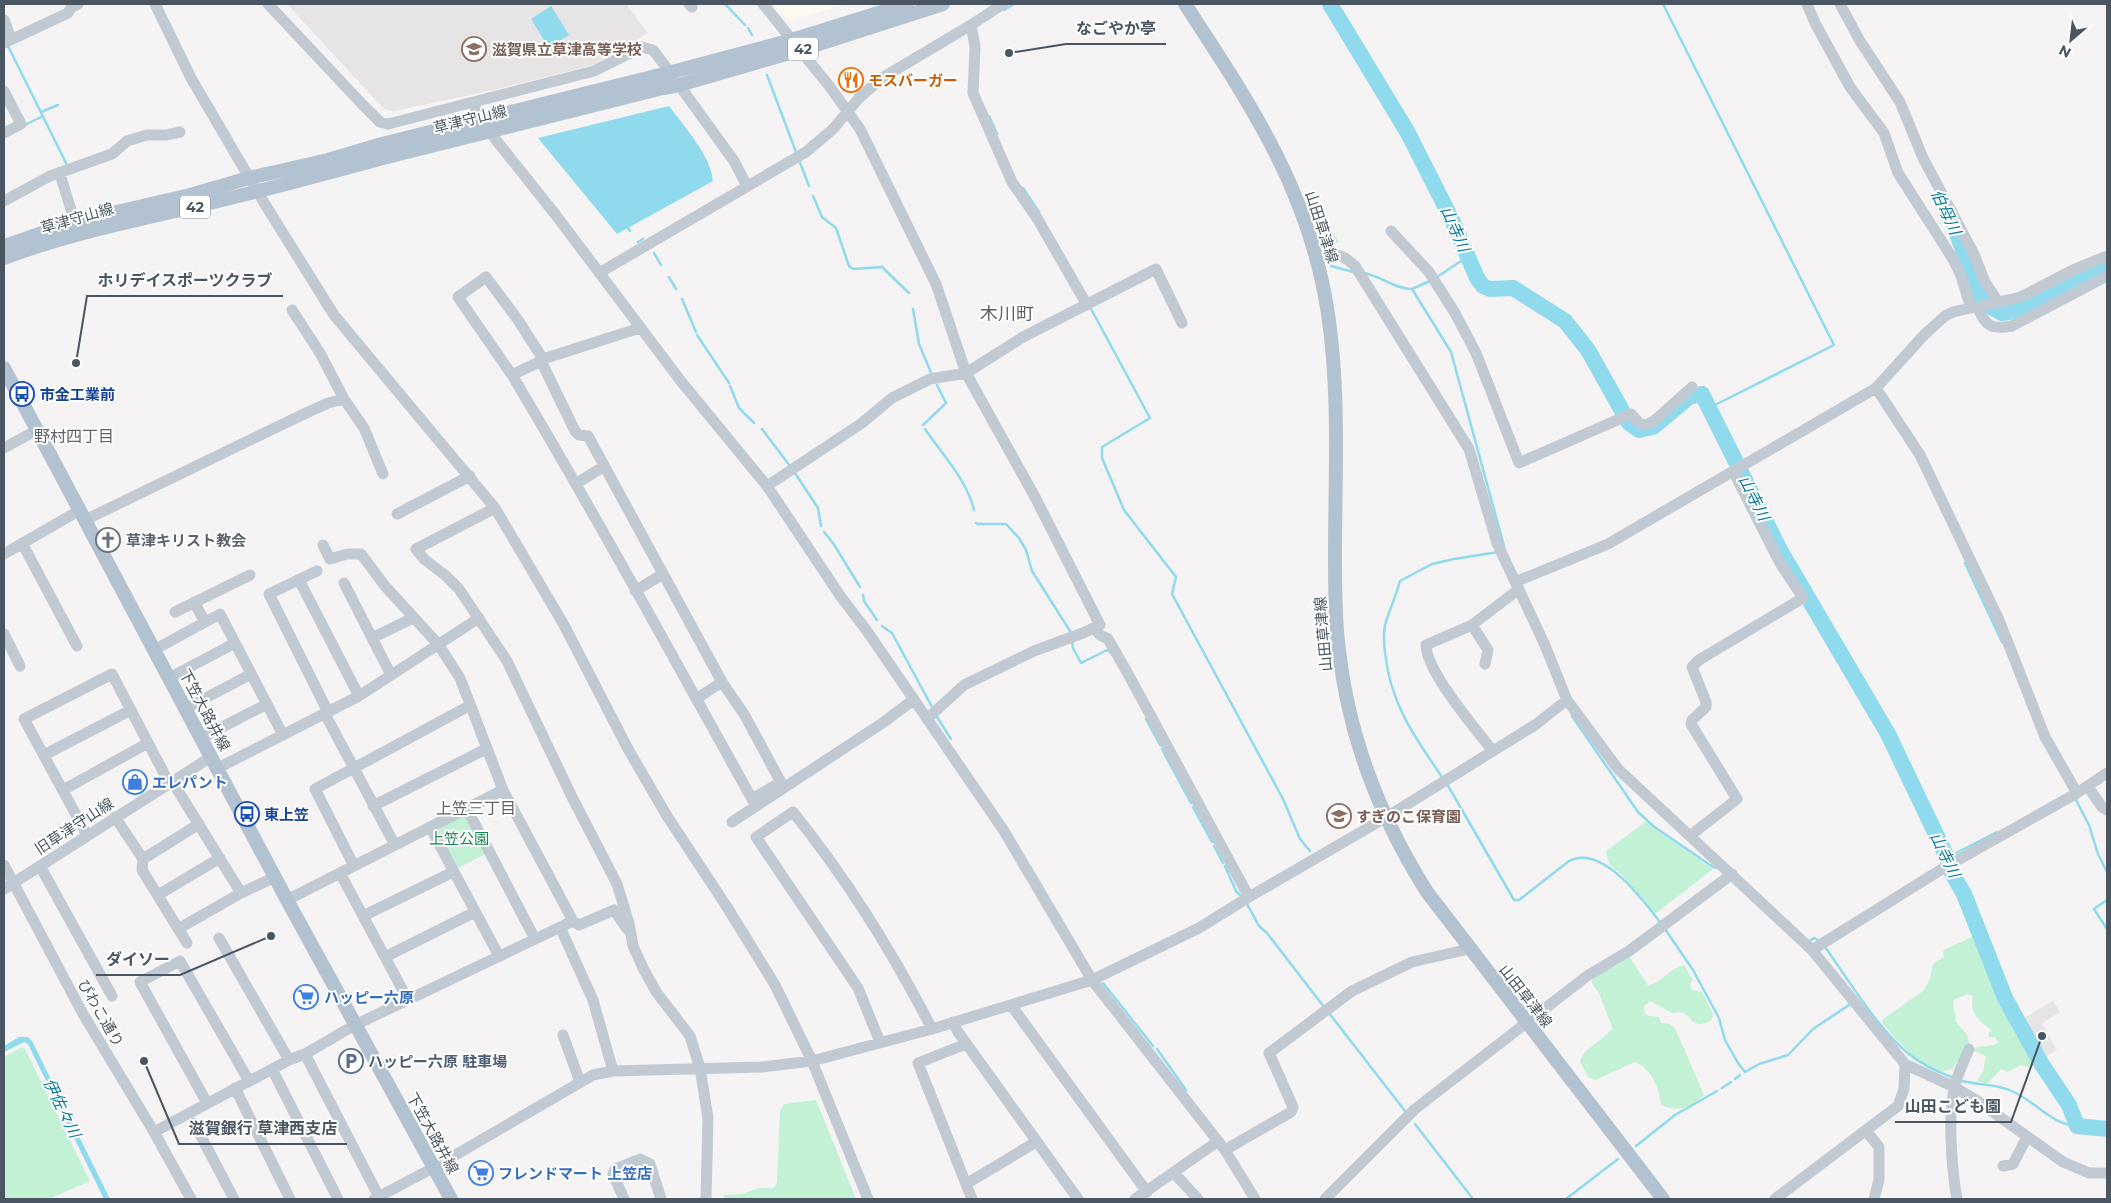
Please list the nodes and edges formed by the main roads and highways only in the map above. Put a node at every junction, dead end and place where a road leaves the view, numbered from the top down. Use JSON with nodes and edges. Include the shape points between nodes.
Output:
{"nodes":[{"id":1,"x":907,"y":4,"type":"edge"},
{"id":2,"x":943,"y":4,"type":"edge"},
{"id":3,"x":1185,"y":4,"type":"edge"},
{"id":4,"x":796,"y":45,"type":"junction"},
{"id":5,"x":385,"y":151,"type":"junction"},
{"id":6,"x":77,"y":228,"type":"junction"},
{"id":7,"x":4,"y":246,"type":"edge"},
{"id":8,"x":4,"y":258,"type":"edge"},
{"id":9,"x":4,"y":368,"type":"edge"},
{"id":10,"x":451,"y":1199,"type":"edge"},
{"id":11,"x":1663,"y":1199,"type":"edge"}],
"edges":[{"from":1,"to":4,"type":"main road","name":"草津守山線","number":"42"},
{"from":2,"to":4,"type":"main road","name":"草津守山線","number":"42"},
{"from":3,"to":11,"type":"main road","name":"山田草津線","via":[[1264,128],[1302,209],[1317,258],[1328,314],[1335,377],[1337,630],[1350,717],[1385,818],[1427,892]]},
{"from":4,"to":5,"type":"main road","name":"草津守山線","number":"42","bridge":true,"via":[[669,73]]},
{"from":4,"to":5,"type":"main road","name":"草津守山線","number":"42","bridge":true,"via":[[679,85]]},
{"from":5,"to":6,"type":"main road","name":"草津守山線","number":"42","via":[[249,178]]},
{"from":5,"to":6,"type":"main road","name":"草津守山線","number":"42","via":[[258,191]]},
{"from":6,"to":7,"type":"main road","name":"草津守山線","number":"42"},
{"from":6,"to":8,"type":"main road","name":"草津守山線","number":"42"},
{"from":9,"to":10,"type":"main road","name":"下笠大路井線","via":[[287,900]]}]}
